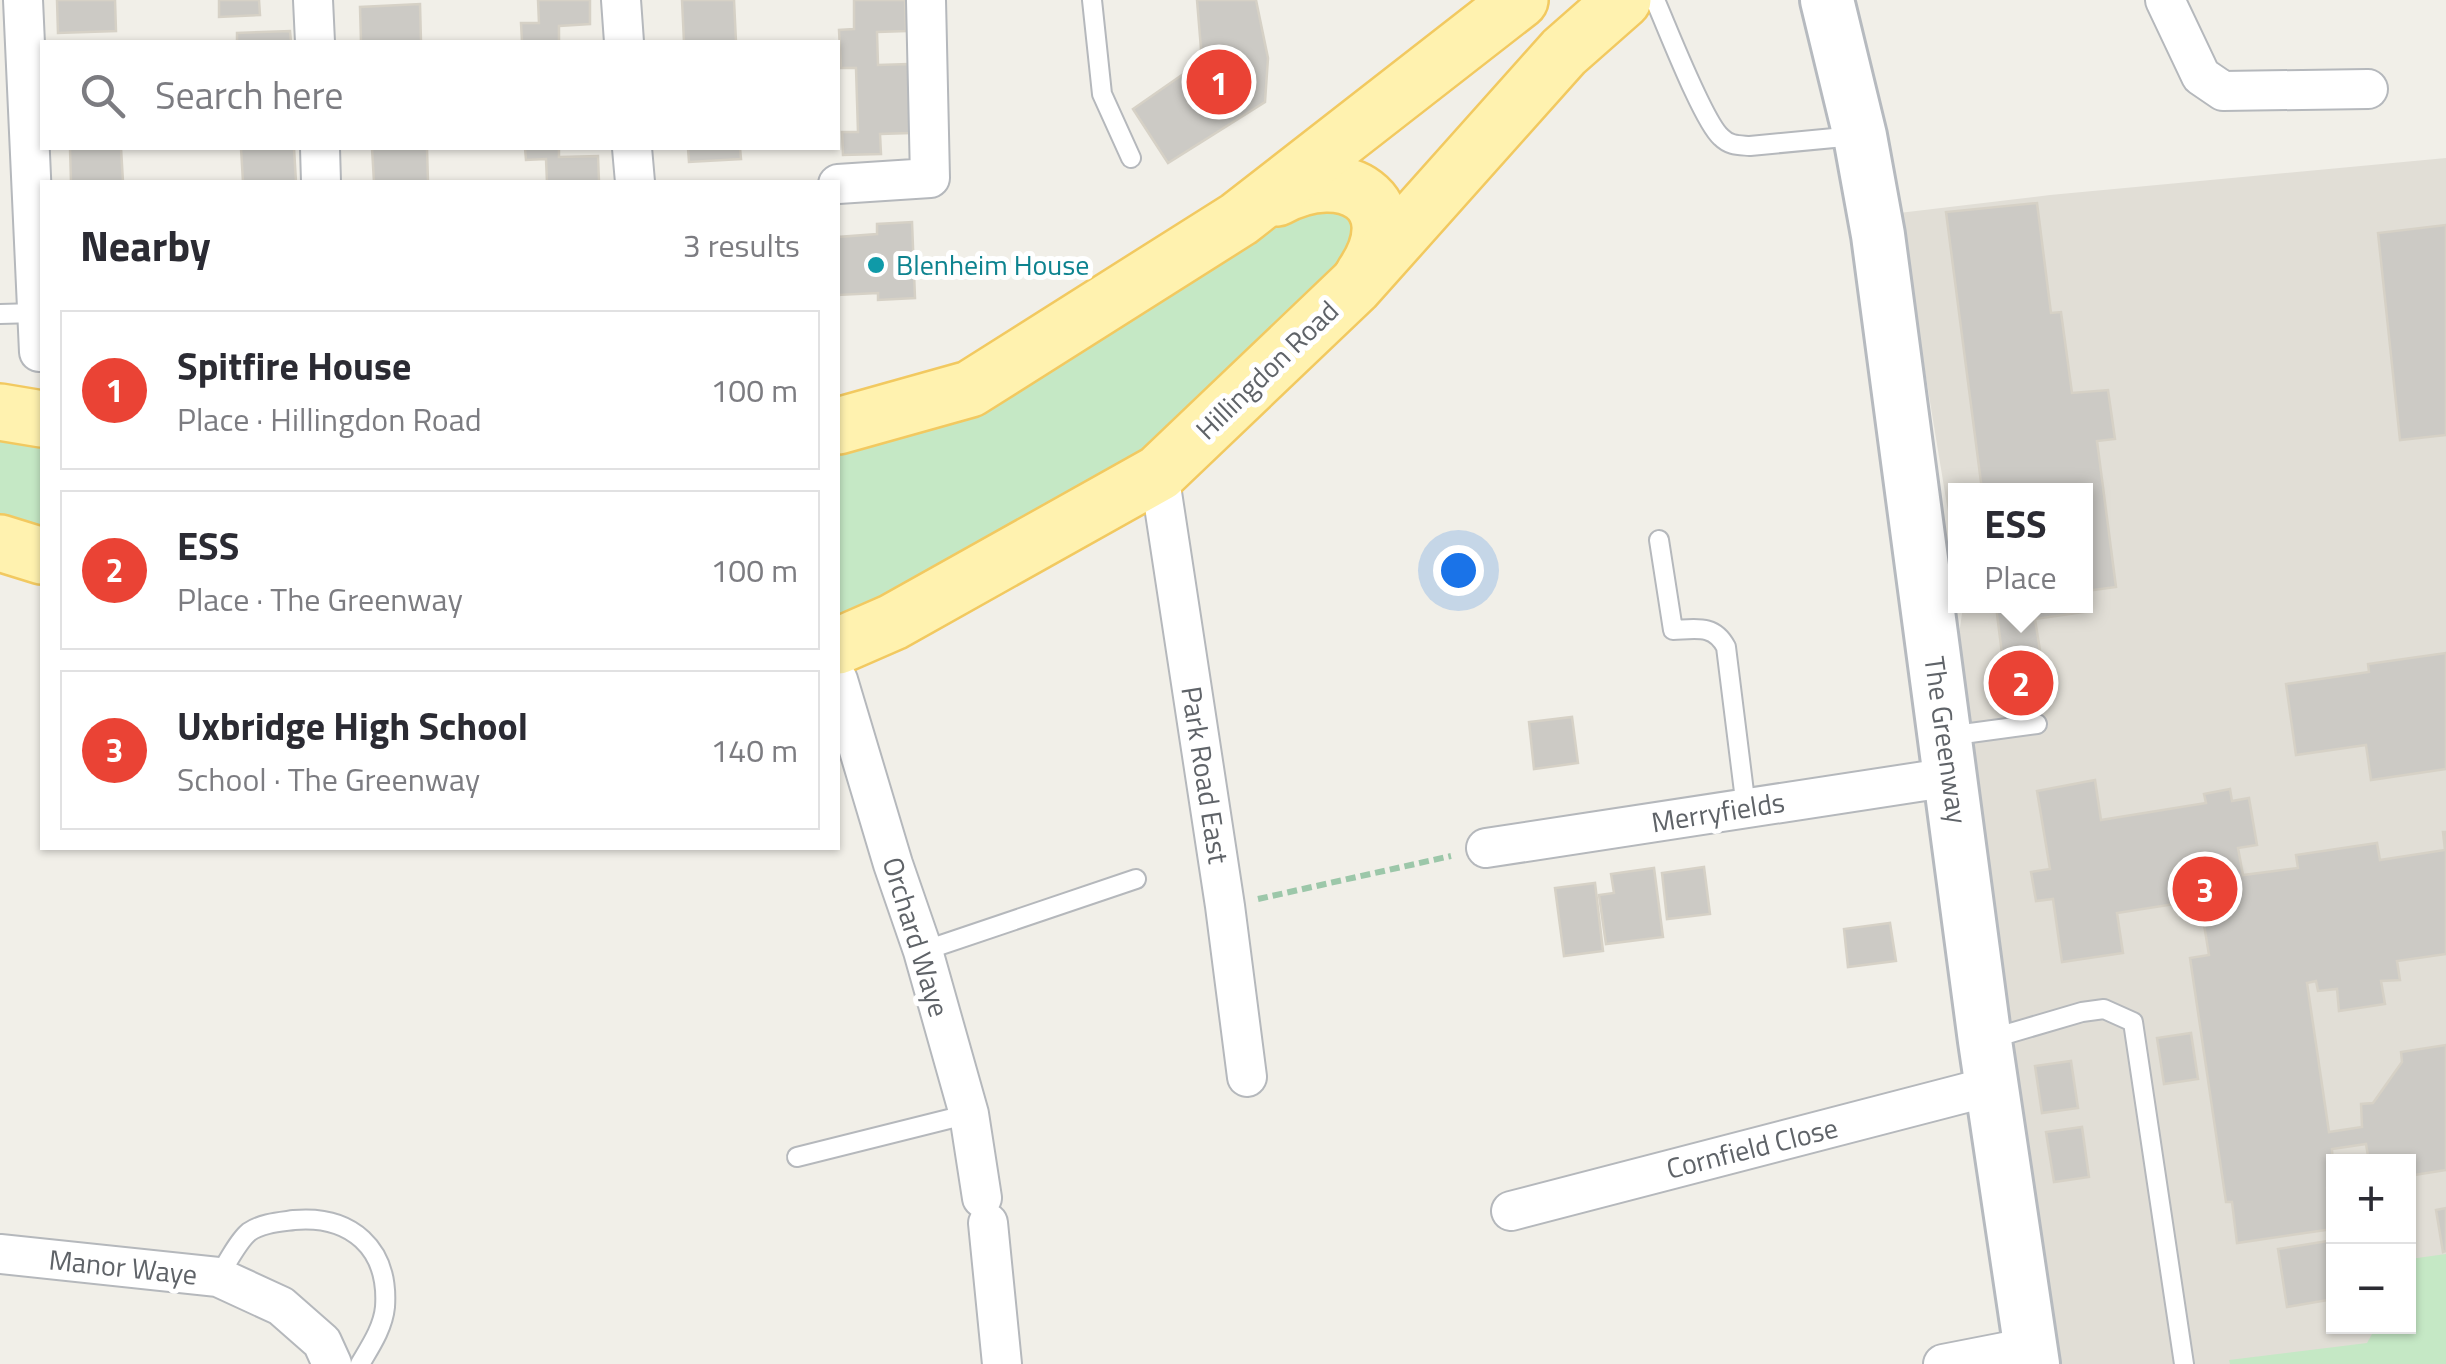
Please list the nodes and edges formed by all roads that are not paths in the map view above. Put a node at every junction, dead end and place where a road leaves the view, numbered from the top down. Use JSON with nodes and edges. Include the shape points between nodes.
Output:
{"nodes":[{"id":1,"x":24,"y":0,"type":"edge"},
{"id":2,"x":314,"y":0,"type":"edge"},
{"id":3,"x":621,"y":0,"type":"edge"},
{"id":4,"x":926,"y":0,"type":"edge"},
{"id":5,"x":1092,"y":0,"type":"edge"},
{"id":6,"x":1520,"y":0,"type":"edge"},
{"id":7,"x":1624,"y":0,"type":"edge"},
{"id":8,"x":1655,"y":0,"type":"edge"},
{"id":9,"x":1827,"y":0,"type":"edge"},
{"id":10,"x":2165,"y":0,"type":"edge"},
{"id":11,"x":315,"y":40,"type":"edge"},
{"id":12,"x":624,"y":40,"type":"edge"},
{"id":13,"x":2368,"y":89,"type":"dead end"},
{"id":14,"x":1860,"y":136,"type":"junction"},
{"id":15,"x":320,"y":150,"type":"edge"},
{"id":16,"x":632,"y":150,"type":"edge"},
{"id":17,"x":1131,"y":158,"type":"dead end"},
{"id":18,"x":321,"y":180,"type":"edge"},
{"id":19,"x":635,"y":180,"type":"edge"},
{"id":20,"x":840,"y":184,"type":"edge"},
{"id":21,"x":1240,"y":219,"type":"junction"},
{"id":22,"x":38,"y":238,"type":"edge"},
{"id":23,"x":1355,"y":286,"type":"junction"},
{"id":24,"x":18,"y":313,"type":"edge"},
{"id":25,"x":38,"y":352,"type":"dead end"},
{"id":26,"x":0,"y":412,"type":"edge"},
{"id":27,"x":40,"y":419,"type":"edge"},
{"id":28,"x":840,"y":425,"type":"edge"},
{"id":29,"x":1160,"y":473,"type":"junction"},
{"id":30,"x":1659,"y":540,"type":"dead end"},
{"id":31,"x":0,"y":543,"type":"edge"},
{"id":32,"x":40,"y":555,"type":"edge"},
{"id":33,"x":840,"y":645,"type":"edge"},
{"id":34,"x":840,"y":687,"type":"edge"},
{"id":35,"x":2037,"y":724,"type":"dead end"},
{"id":36,"x":1948,"y":757,"type":"junction"},
{"id":37,"x":1746,"y":808,"type":"junction"},
{"id":38,"x":1486,"y":848,"type":"road end"},
{"id":39,"x":1136,"y":879,"type":"dead end"},
{"id":40,"x":923,"y":950,"type":"junction"},
{"id":41,"x":1989,"y":1064,"type":"junction"},
{"id":42,"x":1246,"y":1077,"type":"dead end"},
{"id":43,"x":969,"y":1114,"type":"junction"},
{"id":44,"x":796,"y":1157,"type":"dead end"},
{"id":45,"x":1511,"y":1210,"type":"dead end"},
{"id":46,"x":0,"y":1254,"type":"edge"},
{"id":47,"x":218,"y":1277,"type":"junction"},
{"id":48,"x":2032,"y":1355,"type":"edge"},
{"id":49,"x":332,"y":1364,"type":"edge"},
{"id":50,"x":360,"y":1364,"type":"edge"},
{"id":51,"x":1002,"y":1364,"type":"edge"},
{"id":52,"x":1943,"y":1364,"type":"edge"},
{"id":53,"x":2184,"y":1364,"type":"edge"}],
"edges":[{"from":1,"to":22,"type":"street"},
{"from":2,"to":11,"type":"street"},
{"from":3,"to":12,"type":"street"},
{"from":4,"to":20,"type":"street","via":[[930,178]]},
{"from":5,"to":17,"type":"lane","via":[[1102,94]]},
{"from":6,"to":21,"type":"main road"},
{"from":7,"to":23,"type":"main road","name":"Hillingdon Road","via":[[1564,52]]},
{"from":8,"to":14,"type":"lane","via":[[1722,139],[1750,146]]},
{"from":9,"to":14,"type":"street","name":"The Greenway"},
{"from":10,"to":13,"type":"street","via":[[2202,76],[2224,90]]},
{"from":14,"to":36,"type":"street","name":"The Greenway"},
{"from":15,"to":18,"type":"street"},
{"from":16,"to":19,"type":"street"},
{"from":21,"to":23,"type":"main road","via":[[1318,183],[1366,194],[1382,235]]},
{"from":21,"to":28,"type":"main road","via":[[970,390]]},
{"from":22,"to":24,"type":"street"},
{"from":23,"to":29,"type":"main road","name":"Hillingdon Road"},
{"from":24,"to":25,"type":"street"},
{"from":26,"to":27,"type":"main road"},
{"from":29,"to":33,"type":"main road","name":"Hillingdon Road"},
{"from":29,"to":42,"type":"street","name":"Park Road East"},
{"from":30,"to":37,"type":"lane","via":[[1673,630],[1708,629],[1726,647]]},
{"from":31,"to":32,"type":"main road"},
{"from":34,"to":40,"type":"street","name":"Orchard Waye"},
{"from":35,"to":36,"type":"lane"},
{"from":36,"to":37,"type":"street","name":"Merryfields"},
{"from":36,"to":41,"type":"street","name":"The Greenway"},
{"from":37,"to":38,"type":"street","name":"Merryfields"},
{"from":39,"to":40,"type":"lane"},
{"from":40,"to":43,"type":"street","name":"Orchard Waye"},
{"from":41,"to":45,"type":"street","name":"Cornfield Close"},
{"from":41,"to":48,"type":"street","name":"The Greenway"},
{"from":41,"to":53,"type":"lane","via":[[2082,1012],[2104,1009],[2133,1022]]},
{"from":43,"to":44,"type":"lane"},
{"from":43,"to":51,"type":"street","name":"Orchard Waye"},
{"from":46,"to":47,"type":"street","name":"Manor Waye"},
{"from":47,"to":49,"type":"street","name":"Manor Waye","via":[[282,1306],[322,1342]]},
{"from":47,"to":50,"type":"lane","via":[[248,1233],[273,1223],[336,1221],[366,1240],[380,1270],[385,1308]]},
{"from":48,"to":52,"type":"street"}]}
